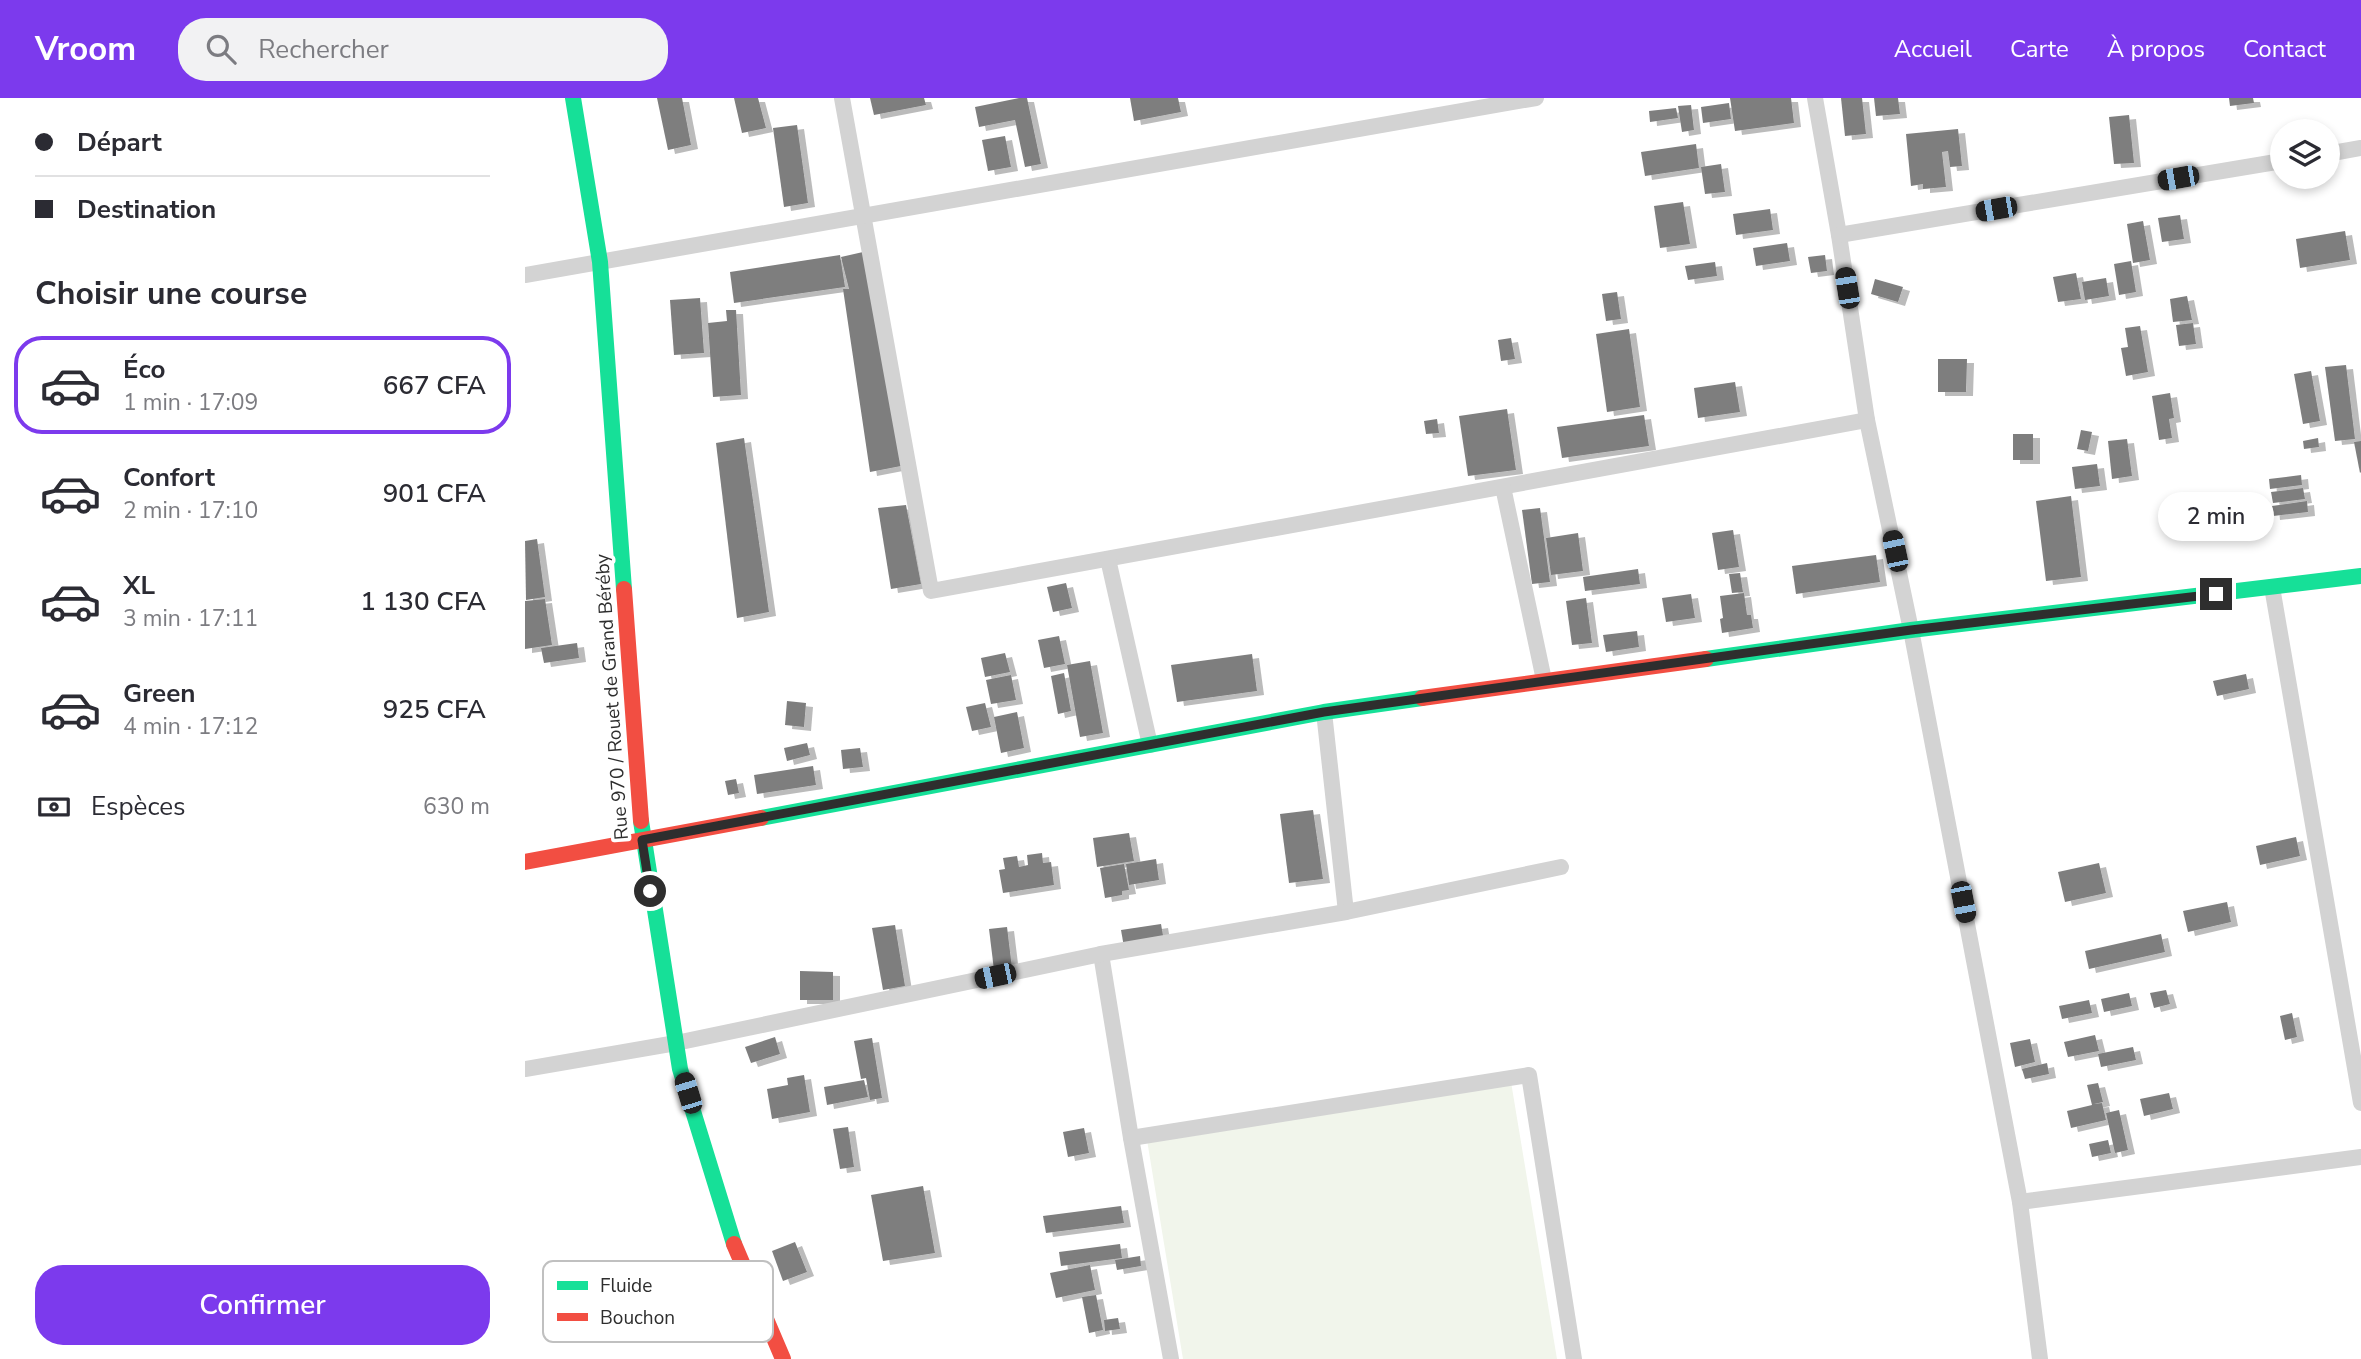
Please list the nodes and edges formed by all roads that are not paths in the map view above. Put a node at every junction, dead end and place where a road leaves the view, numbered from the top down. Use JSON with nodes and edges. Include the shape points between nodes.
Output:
{"nodes":[{"id":1,"x":573,"y":98,"type":"edge"},
{"id":2,"x":842,"y":98,"type":"edge"},
{"id":3,"x":1536,"y":98,"type":"edge"},
{"id":4,"x":1815,"y":98,"type":"edge"},
{"id":5,"x":2361,"y":148,"type":"edge"},
{"id":6,"x":2340,"y":152,"type":"edge"},
{"id":7,"x":2270,"y":163,"type":"edge"},
{"id":8,"x":864,"y":214,"type":"junction"},
{"id":9,"x":1839,"y":235,"type":"junction"},
{"id":10,"x":600,"y":262,"type":"junction"},
{"id":11,"x":525,"y":275,"type":"edge"},
{"id":12,"x":1867,"y":420,"type":"junction"},
{"id":13,"x":1503,"y":487,"type":"junction"},
{"id":14,"x":1108,"y":559,"type":"junction"},
{"id":15,"x":2361,"y":576,"type":"edge"},
{"id":16,"x":2272,"y":587,"type":"junction"},
{"id":17,"x":1911,"y":630,"type":"junction"},
{"id":18,"x":1543,"y":680,"type":"junction"},
{"id":19,"x":1324,"y":712,"type":"junction"},
{"id":20,"x":1150,"y":745,"type":"junction"},
{"id":21,"x":642,"y":840,"type":"junction"},
{"id":22,"x":525,"y":862,"type":"edge"},
{"id":23,"x":1561,"y":867,"type":"dead end"},
{"id":24,"x":1346,"y":912,"type":"junction"},
{"id":25,"x":1101,"y":954,"type":"junction"},
{"id":26,"x":676,"y":1043,"type":"junction"},
{"id":27,"x":525,"y":1069,"type":"edge"},
{"id":28,"x":2361,"y":1103,"type":"edge"},
{"id":29,"x":1131,"y":1138,"type":"junction"},
{"id":30,"x":2361,"y":1157,"type":"edge"},
{"id":31,"x":2020,"y":1202,"type":"junction"},
{"id":32,"x":741,"y":1261,"type":"edge"},
{"id":33,"x":773,"y":1336,"type":"edge"},
{"id":34,"x":783,"y":1359,"type":"edge"},
{"id":35,"x":1171,"y":1359,"type":"edge"},
{"id":36,"x":1574,"y":1359,"type":"edge"},
{"id":37,"x":2040,"y":1359,"type":"edge"}],
"edges":[{"from":1,"to":10,"type":"street","name":"Rue 970 / Rouet de Grand Béréby"},
{"from":2,"to":8,"type":"street"},
{"from":3,"to":8,"type":"street"},
{"from":4,"to":9,"type":"street"},
{"from":5,"to":6,"type":"street"},
{"from":7,"to":9,"type":"street"},
{"from":8,"to":10,"type":"street"},
{"from":8,"to":14,"type":"street","via":[[931,591]]},
{"from":9,"to":12,"type":"street"},
{"from":10,"to":11,"type":"street"},
{"from":10,"to":21,"type":"street","name":"Rue 970 / Rouet de Grand Béréby"},
{"from":12,"to":13,"type":"street"},
{"from":12,"to":17,"type":"street"},
{"from":13,"to":14,"type":"street"},
{"from":13,"to":18,"type":"street"},
{"from":14,"to":20,"type":"street"},
{"from":15,"to":16,"type":"street"},
{"from":16,"to":17,"type":"street"},
{"from":16,"to":28,"type":"street"},
{"from":17,"to":18,"type":"street"},
{"from":17,"to":31,"type":"street"},
{"from":18,"to":19,"type":"street"},
{"from":19,"to":20,"type":"street"},
{"from":19,"to":24,"type":"street"},
{"from":20,"to":21,"type":"street"},
{"from":21,"to":22,"type":"street"},
{"from":21,"to":26,"type":"street","name":"Rue 970 / Rouet de Grand Béréby"},
{"from":23,"to":24,"type":"street"},
{"from":24,"to":25,"type":"street"},
{"from":25,"to":26,"type":"street"},
{"from":25,"to":29,"type":"street"},
{"from":26,"to":27,"type":"street"},
{"from":26,"to":32,"type":"street","name":"Rue 970 / Rouet de Grand Béréby","via":[[680,1069]]},
{"from":29,"to":35,"type":"street"},
{"from":29,"to":36,"type":"street","via":[[1529,1075]]},
{"from":30,"to":31,"type":"street"},
{"from":31,"to":37,"type":"street"},
{"from":33,"to":34,"type":"street","name":"Rue 970 / Rouet de Grand Béréby"}]}
